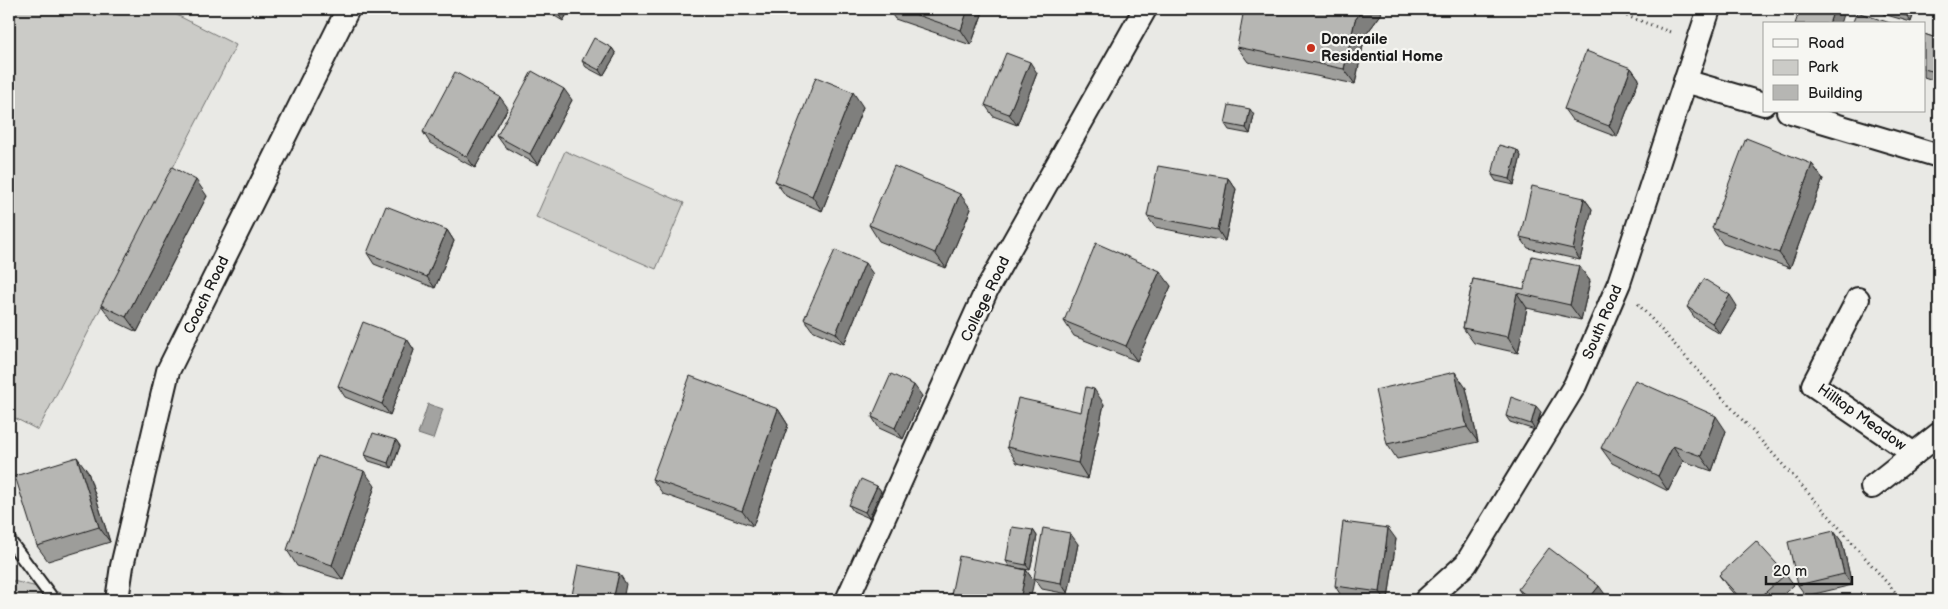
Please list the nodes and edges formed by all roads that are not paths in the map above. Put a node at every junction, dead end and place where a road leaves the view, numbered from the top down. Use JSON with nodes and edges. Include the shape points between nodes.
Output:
{"nodes":[{"id":1,"x":348,"y":9,"type":"edge"},
{"id":2,"x":1145,"y":9,"type":"edge"},
{"id":3,"x":1709,"y":9,"type":"edge"},
{"id":4,"x":1685,"y":80,"type":"junction"},
{"id":5,"x":1763,"y":104,"type":"edge"},
{"id":6,"x":1791,"y":112,"type":"edge"},
{"id":7,"x":1939,"y":156,"type":"edge"},
{"id":8,"x":1858,"y":299,"type":"dead end"},
{"id":9,"x":1939,"y":434,"type":"edge"},
{"id":10,"x":1914,"y":454,"type":"junction"},
{"id":11,"x":1872,"y":487,"type":"dead end"},
{"id":12,"x":9,"y":540,"type":"edge"},
{"id":13,"x":49,"y":600,"type":"edge"},
{"id":14,"x":116,"y":600,"type":"edge"},
{"id":15,"x":847,"y":600,"type":"edge"},
{"id":16,"x":1426,"y":600,"type":"edge"}],
"edges":[{"from":1,"to":14,"type":"street","name":"Coach Road","via":[[168,371]]},
{"from":2,"to":15,"type":"street","name":"College Road","via":[[988,290]]},
{"from":3,"to":4,"type":"street","name":"South Road"},
{"from":4,"to":5,"type":"street"},
{"from":4,"to":16,"type":"street","name":"South Road","via":[[1619,283],[1575,385],[1466,564]]},
{"from":6,"to":7,"type":"street"},
{"from":8,"to":10,"type":"street","name":"Hilltop Meadow","via":[[1813,385]]},
{"from":9,"to":10,"type":"street","name":"Hilltop Meadow"},
{"from":10,"to":11,"type":"street","name":"Hilltop Meadow"},
{"from":12,"to":13,"type":"lane","via":[[50,595]]}]}
